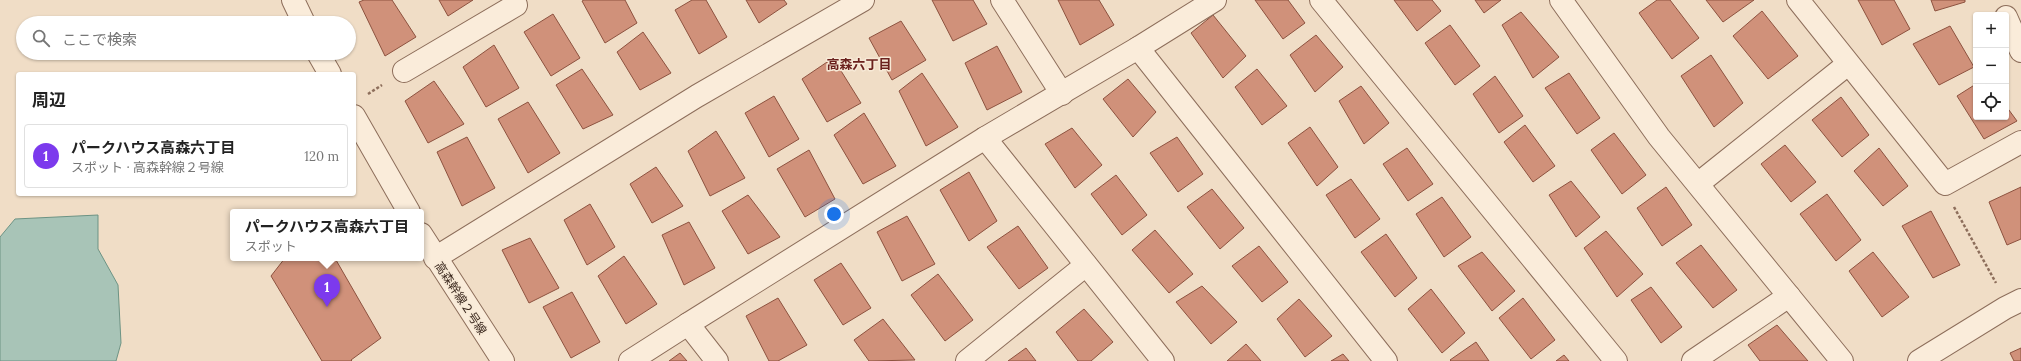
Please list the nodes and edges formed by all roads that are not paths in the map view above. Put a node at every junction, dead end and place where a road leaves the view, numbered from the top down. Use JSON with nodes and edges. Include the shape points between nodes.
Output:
{"nodes":[{"id":1,"x":293,"y":0,"type":"edge"},
{"id":2,"x":863,"y":0,"type":"edge"},
{"id":3,"x":1002,"y":0,"type":"edge"},
{"id":4,"x":1215,"y":0,"type":"edge"},
{"id":5,"x":1321,"y":0,"type":"edge"},
{"id":6,"x":1561,"y":0,"type":"edge"},
{"id":7,"x":1798,"y":0,"type":"edge"},
{"id":8,"x":1998,"y":0,"type":"edge"},
{"id":9,"x":518,"y":2,"type":"edge"},
{"id":10,"x":831,"y":8,"type":"edge"},
{"id":11,"x":2004,"y":12,"type":"edge"},
{"id":12,"x":301,"y":16,"type":"edge"},
{"id":13,"x":2009,"y":23,"type":"edge"},
{"id":14,"x":1138,"y":48,"type":"junction"},
{"id":15,"x":2021,"y":51,"type":"edge"},
{"id":16,"x":322,"y":60,"type":"edge"},
{"id":17,"x":1848,"y":64,"type":"junction"},
{"id":18,"x":404,"y":71,"type":"dead end"},
{"id":19,"x":329,"y":72,"type":"edge"},
{"id":20,"x":1062,"y":94,"type":"junction"},
{"id":21,"x":356,"y":119,"type":"edge"},
{"id":22,"x":985,"y":138,"type":"junction"},
{"id":23,"x":2021,"y":142,"type":"edge"},
{"id":24,"x":1699,"y":183,"type":"junction"},
{"id":25,"x":407,"y":209,"type":"edge"},
{"id":26,"x":424,"y":239,"type":"edge"},
{"id":27,"x":435,"y":258,"type":"junction"},
{"id":28,"x":1086,"y":265,"type":"junction"},
{"id":29,"x":1789,"y":296,"type":"junction"},
{"id":30,"x":2021,"y":300,"type":"edge"},
{"id":31,"x":688,"y":324,"type":"junction"},
{"id":32,"x":502,"y":361,"type":"edge"},
{"id":33,"x":630,"y":361,"type":"edge"},
{"id":34,"x":717,"y":361,"type":"edge"},
{"id":35,"x":967,"y":361,"type":"edge"},
{"id":36,"x":1163,"y":361,"type":"edge"},
{"id":37,"x":1386,"y":361,"type":"edge"},
{"id":38,"x":1616,"y":361,"type":"edge"},
{"id":39,"x":1693,"y":361,"type":"edge"},
{"id":40,"x":1842,"y":361,"type":"edge"},
{"id":41,"x":1920,"y":361,"type":"edge"}],
"edges":[{"from":1,"to":12,"type":"street"},
{"from":2,"to":10,"type":"street"},
{"from":3,"to":20,"type":"street"},
{"from":4,"to":14,"type":"street"},
{"from":5,"to":38,"type":"street"},
{"from":6,"to":24,"type":"street","via":[[1659,137]]},
{"from":7,"to":17,"type":"street"},
{"from":8,"to":11,"type":"street"},
{"from":9,"to":18,"type":"street"},
{"from":10,"to":27,"type":"street","via":[[697,96]]},
{"from":13,"to":15,"type":"street"},
{"from":14,"to":20,"type":"street"},
{"from":14,"to":37,"type":"street"},
{"from":16,"to":19,"type":"street"},
{"from":17,"to":23,"type":"street","via":[[1945,184]]},
{"from":17,"to":24,"type":"street"},
{"from":20,"to":22,"type":"street"},
{"from":21,"to":25,"type":"street"},
{"from":22,"to":28,"type":"street"},
{"from":22,"to":31,"type":"street"},
{"from":24,"to":29,"type":"street"},
{"from":26,"to":27,"type":"street","name":"高森幹線２号線"},
{"from":27,"to":32,"type":"street","name":"高森幹線２号線"},
{"from":28,"to":35,"type":"street"},
{"from":28,"to":36,"type":"street"},
{"from":29,"to":39,"type":"street"},
{"from":29,"to":40,"type":"street"},
{"from":30,"to":41,"type":"street"},
{"from":31,"to":33,"type":"street"},
{"from":31,"to":34,"type":"street"}]}
